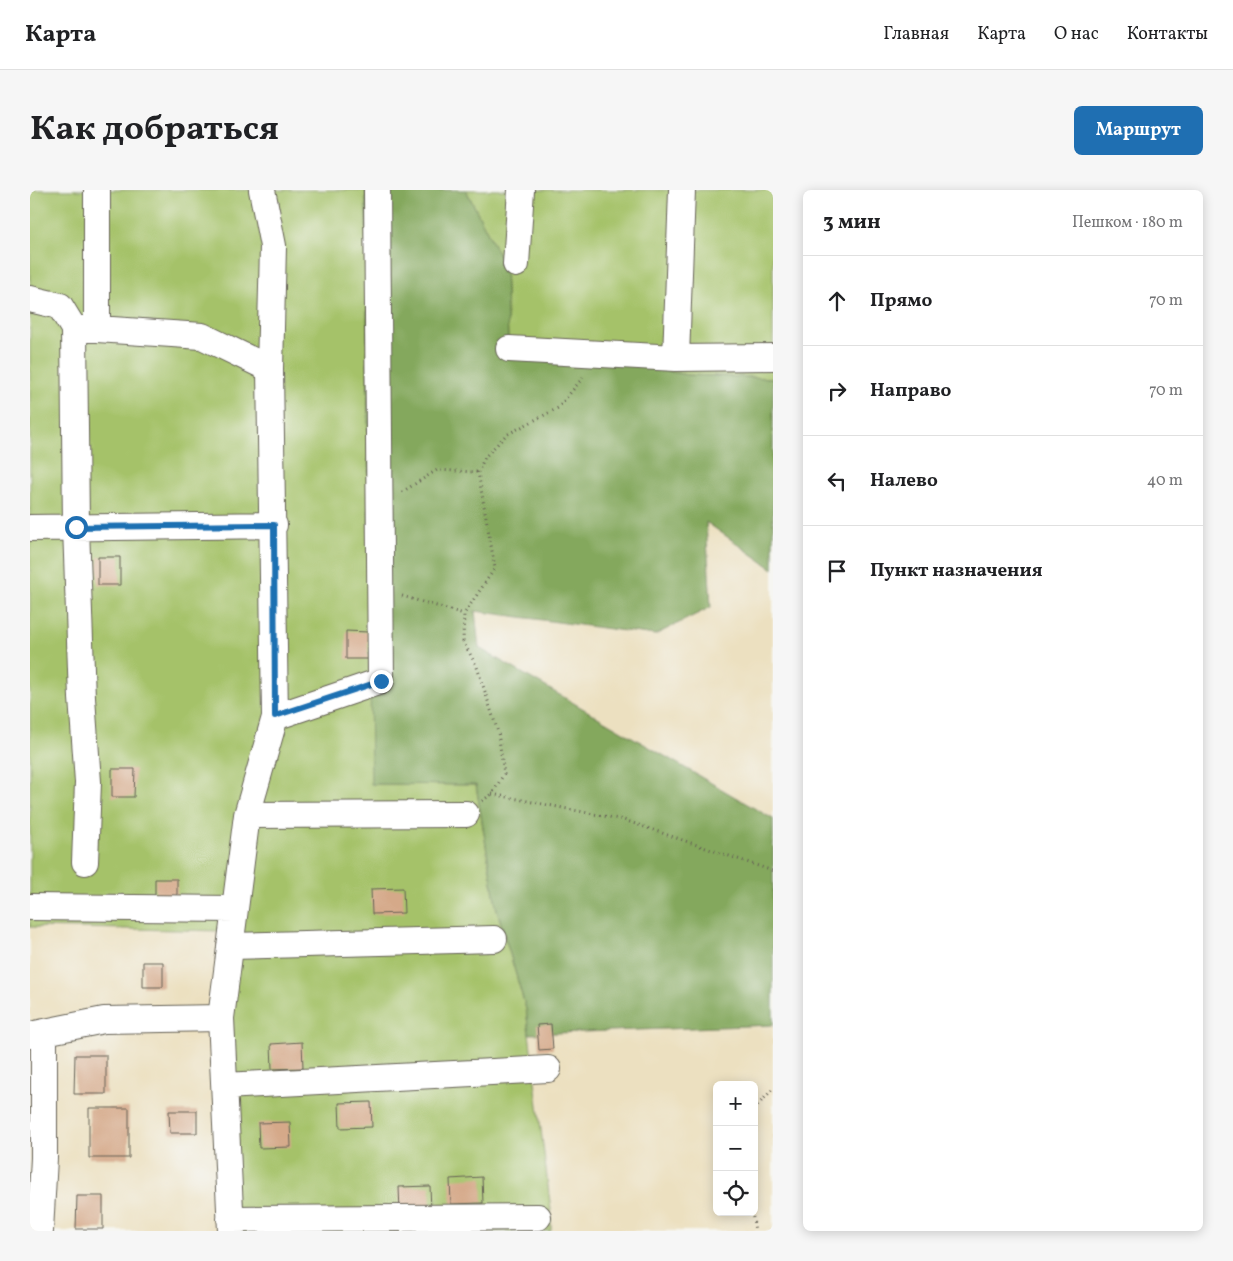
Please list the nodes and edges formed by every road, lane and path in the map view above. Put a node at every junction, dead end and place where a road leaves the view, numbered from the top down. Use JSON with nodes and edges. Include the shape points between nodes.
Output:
{"nodes":[{"id":1,"x":97,"y":190,"type":"edge"},
{"id":2,"x":262,"y":190,"type":"edge"},
{"id":3,"x":377,"y":190,"type":"edge"},
{"id":4,"x":521,"y":190,"type":"edge"},
{"id":5,"x":682,"y":190,"type":"edge"},
{"id":6,"x":516,"y":264,"type":"dead end"},
{"id":7,"x":30,"y":299,"type":"edge"},
{"id":8,"x":86,"y":329,"type":"junction"},
{"id":9,"x":510,"y":349,"type":"dead end"},
{"id":10,"x":617,"y":355,"type":"junction"},
{"id":11,"x":773,"y":357,"type":"edge"},
{"id":12,"x":676,"y":358,"type":"junction"},
{"id":13,"x":270,"y":369,"type":"junction"},
{"id":14,"x":478,"y":472,"type":"junction"},
{"id":15,"x":380,"y":506,"type":"junction"},
{"id":16,"x":274,"y":525,"type":"junction"},
{"id":17,"x":76,"y":527,"type":"junction"},
{"id":18,"x":30,"y":528,"type":"edge"},
{"id":19,"x":381,"y":590,"type":"junction"},
{"id":20,"x":464,"y":614,"type":"junction"},
{"id":21,"x":275,"y":716,"type":"junction"},
{"id":22,"x":492,"y":794,"type":"junction"},
{"id":23,"x":466,"y":814,"type":"joint"},
{"id":24,"x":248,"y":815,"type":"junction"},
{"id":25,"x":85,"y":862,"type":"dead end"},
{"id":26,"x":773,"y":871,"type":"edge"},
{"id":27,"x":30,"y":907,"type":"edge"},
{"id":28,"x":235,"y":909,"type":"junction"},
{"id":29,"x":494,"y":939,"type":"dead end"},
{"id":30,"x":230,"y":946,"type":"junction"},
{"id":31,"x":221,"y":1018,"type":"junction"},
{"id":32,"x":37,"y":1034,"type":"edge"},
{"id":33,"x":548,"y":1069,"type":"dead end"},
{"id":34,"x":225,"y":1086,"type":"junction"},
{"id":35,"x":773,"y":1089,"type":"edge"},
{"id":36,"x":758,"y":1105,"type":"edge"},
{"id":37,"x":753,"y":1216,"type":"edge"},
{"id":38,"x":538,"y":1217,"type":"dead end"},
{"id":39,"x":230,"y":1225,"type":"edge"},
{"id":40,"x":40,"y":1231,"type":"edge"},
{"id":41,"x":755,"y":1231,"type":"edge"}],
"edges":[{"from":1,"to":8,"type":"street"},
{"from":2,"to":13,"type":"street","via":[[273,246]]},
{"from":3,"to":15,"type":"street"},
{"from":4,"to":6,"type":"street"},
{"from":5,"to":12,"type":"street"},
{"from":7,"to":8,"type":"street","via":[[60,306]]},
{"from":8,"to":13,"type":"street","via":[[202,336]]},
{"from":8,"to":17,"type":"street"},
{"from":9,"to":10,"type":"street"},
{"from":10,"to":12,"type":"street"},
{"from":10,"to":14,"type":"path","via":[[585,375],[558,408],[506,434],[485,456]]},
{"from":11,"to":12,"type":"street"},
{"from":13,"to":16,"type":"street"},
{"from":14,"to":15,"type":"path","via":[[437,470]]},
{"from":14,"to":20,"type":"path","via":[[495,568]]},
{"from":15,"to":19,"type":"street"},
{"from":16,"to":17,"type":"street"},
{"from":16,"to":21,"type":"street"},
{"from":17,"to":18,"type":"street"},
{"from":17,"to":25,"type":"street","via":[[88,782]]},
{"from":19,"to":20,"type":"path"},
{"from":19,"to":21,"type":"street","via":[[381,681]]},
{"from":20,"to":22,"type":"path","via":[[463,641],[477,667],[498,732],[504,774]]},
{"from":21,"to":24,"type":"street"},
{"from":22,"to":23,"type":"path"},
{"from":22,"to":26,"type":"path","via":[[624,820]]},
{"from":23,"to":24,"type":"street"},
{"from":24,"to":28,"type":"street"},
{"from":27,"to":28,"type":"street"},
{"from":28,"to":30,"type":"street"},
{"from":29,"to":30,"type":"street"},
{"from":30,"to":31,"type":"street"},
{"from":31,"to":32,"type":"street","via":[[104,1020]]},
{"from":31,"to":34,"type":"street"},
{"from":32,"to":40,"type":"street","via":[[44,1158]]},
{"from":33,"to":34,"type":"street"},
{"from":34,"to":39,"type":"street"},
{"from":35,"to":36,"type":"path"},
{"from":37,"to":41,"type":"path"},
{"from":38,"to":39,"type":"street"}]}
